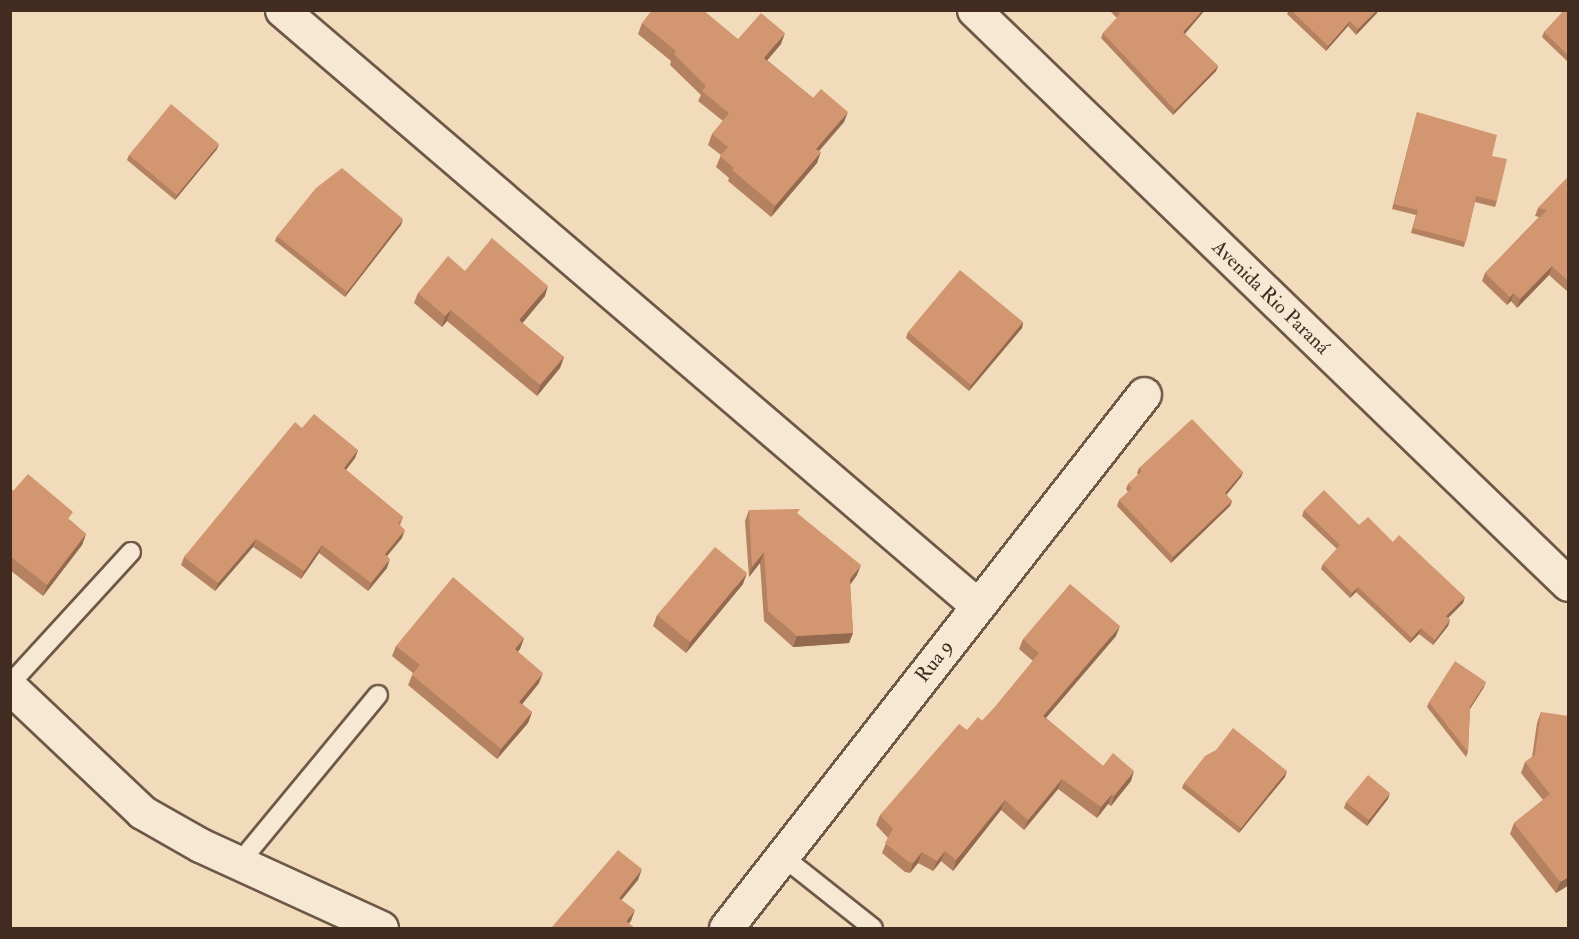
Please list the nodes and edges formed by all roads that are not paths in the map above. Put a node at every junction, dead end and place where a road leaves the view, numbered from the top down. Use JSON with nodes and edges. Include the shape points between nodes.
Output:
{"nodes":[{"id":1,"x":282,"y":10,"type":"edge"},
{"id":2,"x":974,"y":10,"type":"edge"},
{"id":3,"x":1144,"y":394,"type":"dead end"},
{"id":4,"x":131,"y":552,"type":"dead end"},
{"id":5,"x":1569,"y":584,"type":"edge"},
{"id":6,"x":977,"y":605,"type":"junction"},
{"id":7,"x":10,"y":686,"type":"edge"},
{"id":8,"x":378,"y":695,"type":"dead end"},
{"id":9,"x":782,"y":856,"type":"junction"},
{"id":10,"x":239,"y":863,"type":"junction"},
{"id":11,"x":381,"y":928,"type":"edge"},
{"id":12,"x":726,"y":928,"type":"edge"},
{"id":13,"x":873,"y":928,"type":"edge"}],
"edges":[{"from":1,"to":6,"type":"street"},
{"from":2,"to":5,"type":"street","name":"Avenida Rio Paraná"},
{"from":3,"to":6,"type":"street","name":"Rua 9"},
{"from":4,"to":7,"type":"lane"},
{"from":6,"to":9,"type":"street","name":"Rua 9"},
{"from":7,"to":10,"type":"street","via":[[142,812]]},
{"from":8,"to":10,"type":"lane"},
{"from":9,"to":12,"type":"street","name":"Rua 9"},
{"from":9,"to":13,"type":"lane"},
{"from":10,"to":11,"type":"street"}]}
